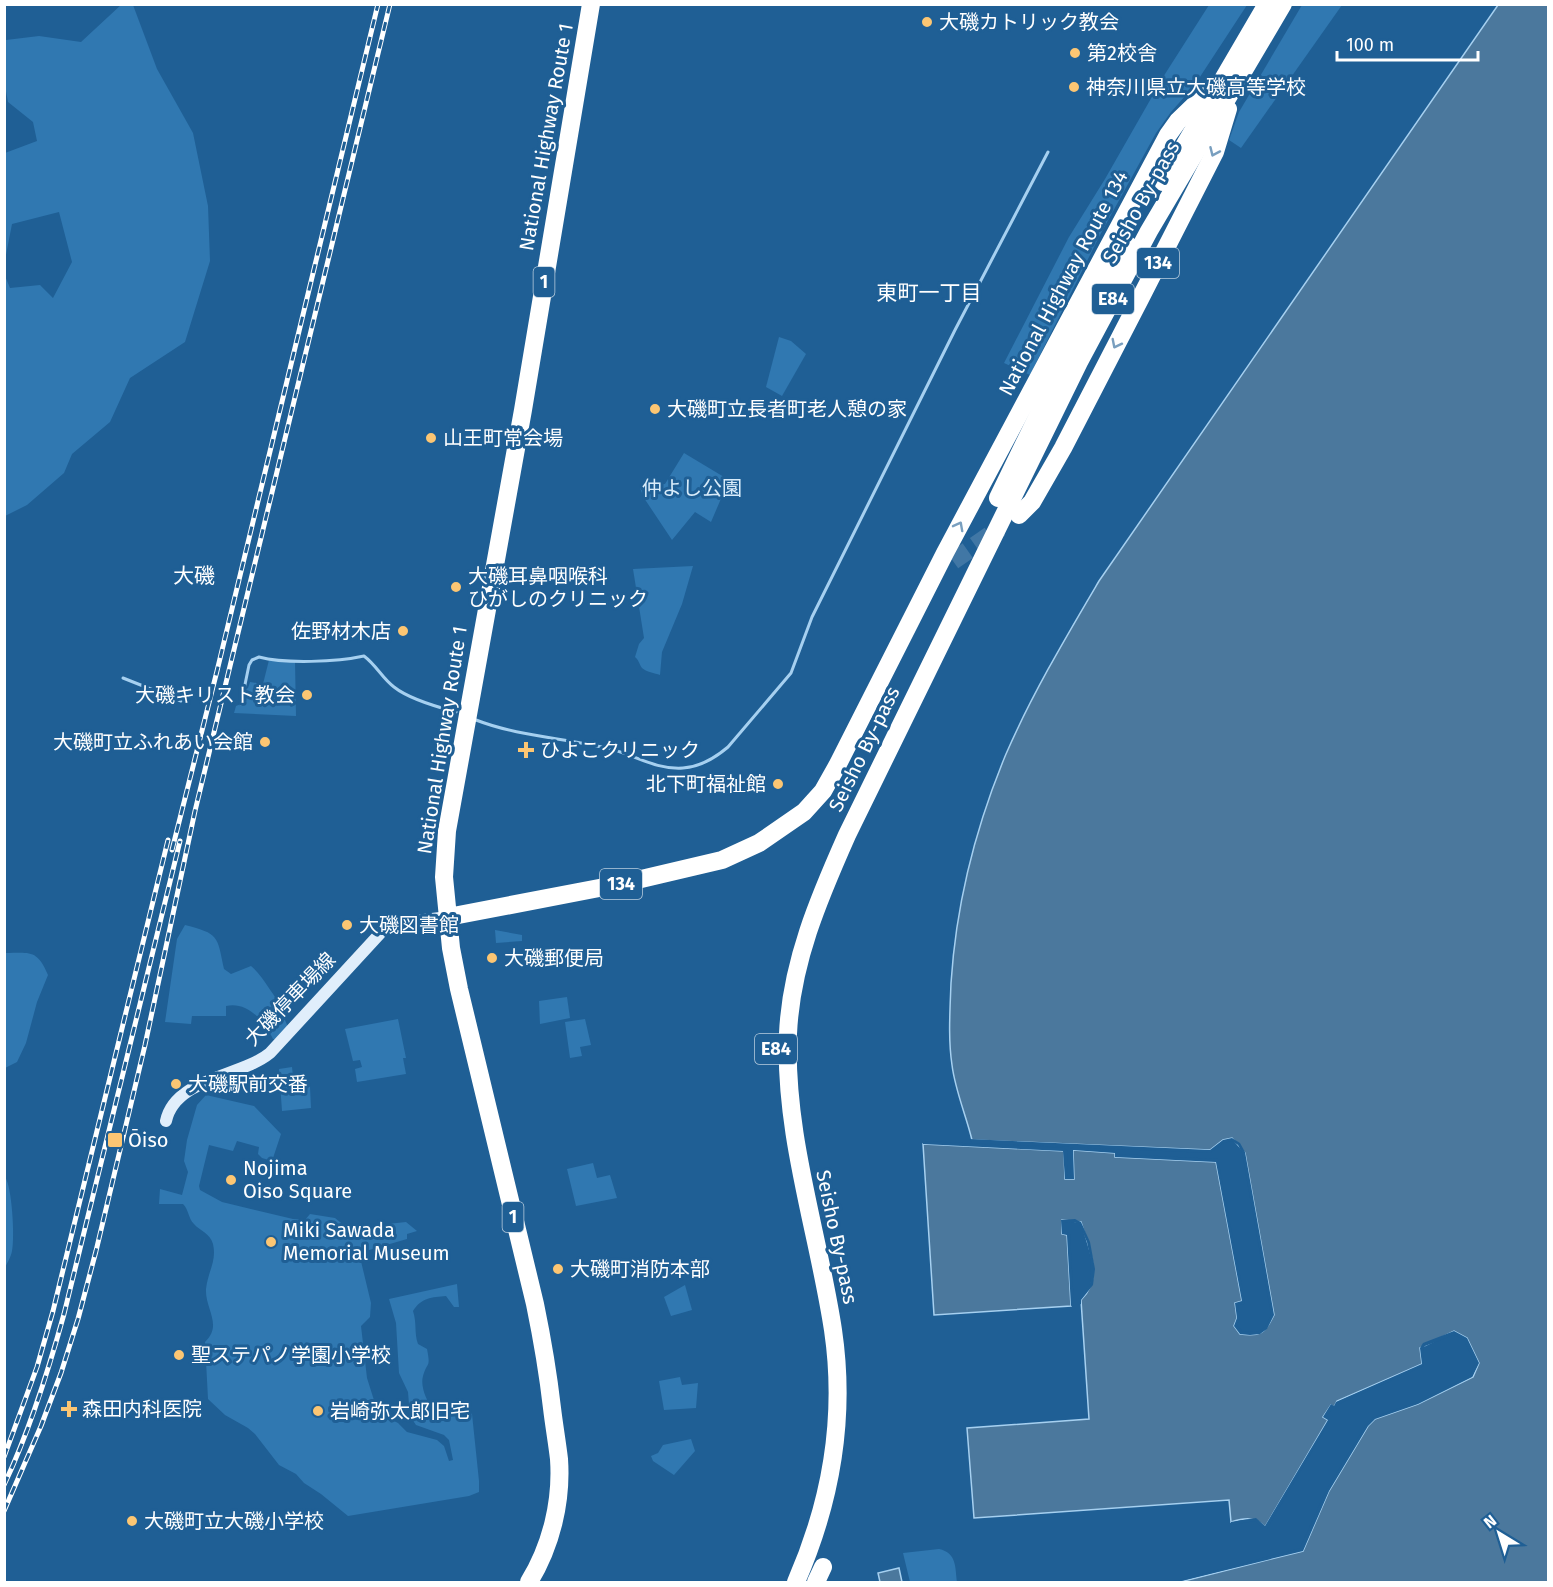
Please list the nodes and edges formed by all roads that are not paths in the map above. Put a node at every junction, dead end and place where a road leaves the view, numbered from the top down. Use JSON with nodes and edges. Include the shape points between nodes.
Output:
{"nodes":[{"id":1,"x":591,"y":4,"type":"edge"},
{"id":2,"x":1266,"y":4,"type":"edge"},
{"id":3,"x":1283,"y":4,"type":"edge"},
{"id":4,"x":1019,"y":515,"type":"dead end"},
{"id":5,"x":953,"y":561,"type":"tunnel mouth"},
{"id":6,"x":923,"y":597,"type":"junction"},
{"id":7,"x":955,"y":600,"type":"junction"},
{"id":8,"x":447,"y":917,"type":"junction"},
{"id":9,"x":166,"y":1121,"type":"dead end"},
{"id":10,"x":529,"y":1582,"type":"edge"},
{"id":11,"x":782,"y":1582,"type":"edge"},
{"id":12,"x":796,"y":1582,"type":"edge"}],
"edges":[{"from":1,"to":8,"type":"highway","name":"National Highway Route 1","number":"1","via":[[447,831]]},
{"from":6,"to":2,"type":"highway","name":"National Highway Route 134","number":"134","one_way":true,"via":[[1168,135],[1202,100]]},
{"from":2,"to":7,"type":"highway","name":"Seisho By-pass","number":"E84","via":[[1110,277],[1046,399]]},
{"from":3,"to":4,"type":"highway","number":"134","one_way":true,"via":[[1230,104],[1215,152],[1032,502]]},
{"from":3,"to":7,"type":"highway","name":"Seisho By-pass","number":"E84","via":[[1149,231]]},
{"from":5,"to":6,"type":"highway","name":"National Highway Route 134","number":"134"},
{"from":6,"to":8,"type":"highway","name":"National Highway Route 134","number":"134","via":[[823,791],[787,825],[722,860]]},
{"from":7,"to":11,"type":"highway","name":"Seisho By-pass","number":"E84","via":[[811,886],[782,987],[776,1063],[779,1111],[818,1311],[825,1393],[824,1441],[816,1486],[804,1531]]},
{"from":7,"to":12,"type":"highway","name":"Seisho By-pass","number":"E84","via":[[823,891],[809,927],[794,989],[788,1053],[792,1118],[829,1307],[838,1392],[828,1487],[815,1535]]},
{"from":8,"to":9,"type":"main road","name":"大磯停車場線","via":[[386,927],[270,1053],[186,1093],[171,1106]]},
{"from":8,"to":10,"type":"highway","name":"National Highway Route 1","number":"1","via":[[459,989],[537,1314],[559,1459],[555,1520]]}]}
